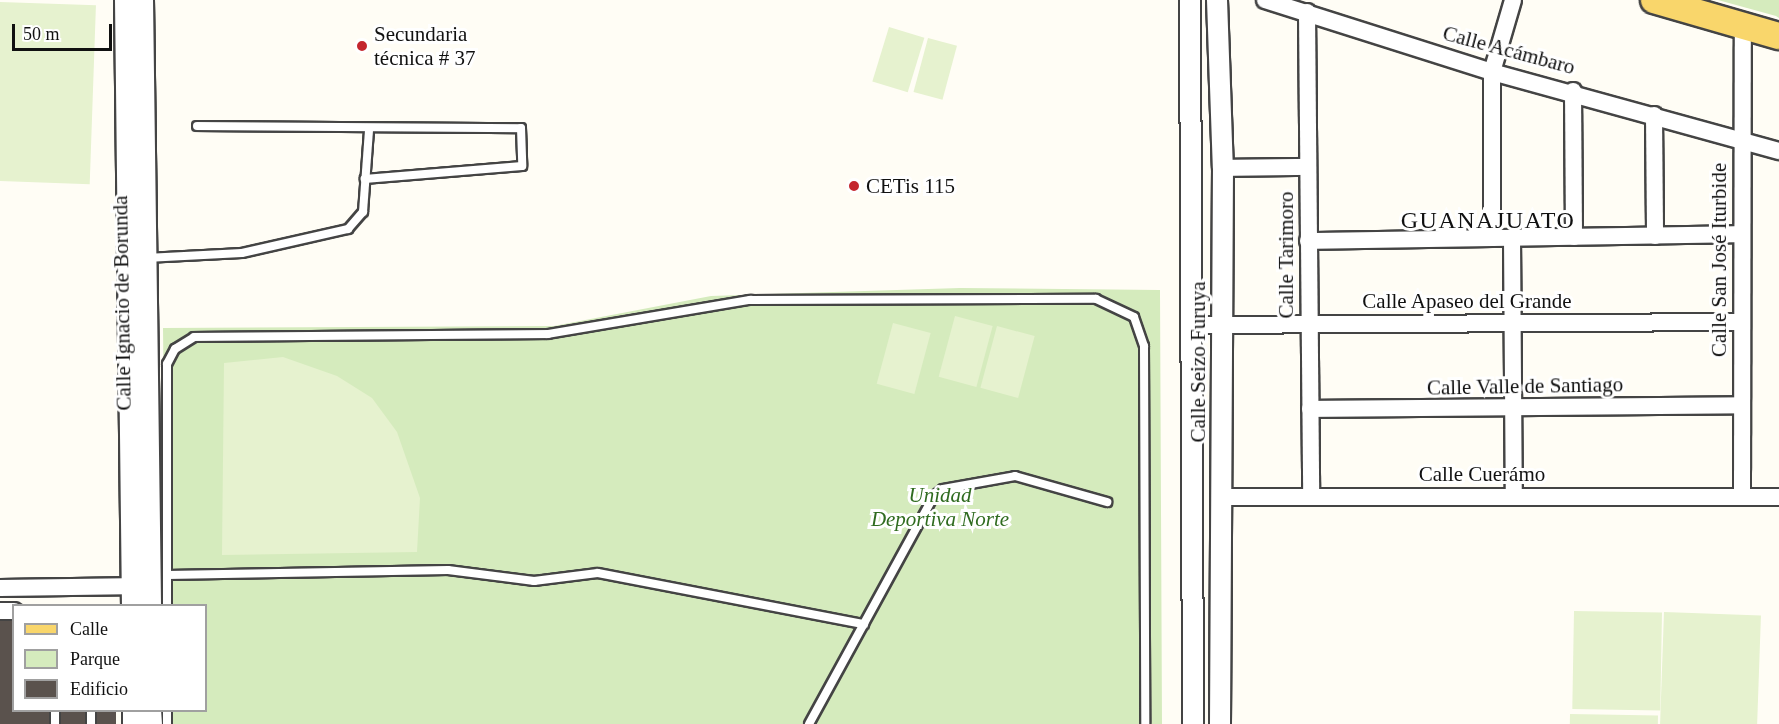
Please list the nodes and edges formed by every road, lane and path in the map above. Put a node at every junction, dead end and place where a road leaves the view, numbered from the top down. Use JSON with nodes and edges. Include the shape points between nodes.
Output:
{"nodes":[{"id":1,"x":125,"y":0,"type":"edge"},
{"id":2,"x":143,"y":0,"type":"edge"},
{"id":3,"x":1190,"y":0,"type":"edge"},
{"id":4,"x":1217,"y":0,"type":"edge"},
{"id":5,"x":1265,"y":0,"type":"edge"},
{"id":6,"x":1513,"y":0,"type":"edge"},
{"id":7,"x":1654,"y":0,"type":"edge"},
{"id":8,"x":1690,"y":0,"type":"edge"},
{"id":9,"x":1307,"y":12,"type":"junction"},
{"id":10,"x":1743,"y":26,"type":"junction"},
{"id":11,"x":1779,"y":27,"type":"edge"},
{"id":12,"x":1779,"y":36,"type":"edge"},
{"id":13,"x":1492,"y":72,"type":"junction"},
{"id":14,"x":1574,"y":91,"type":"junction"},
{"id":15,"x":1654,"y":115,"type":"junction"},
{"id":16,"x":197,"y":126,"type":"dead end"},
{"id":17,"x":369,"y":130,"type":"junction"},
{"id":18,"x":1742,"y":141,"type":"junction"},
{"id":19,"x":1779,"y":152,"type":"edge"},
{"id":20,"x":1223,"y":168,"type":"junction"},
{"id":21,"x":1308,"y":168,"type":"junction"},
{"id":22,"x":365,"y":179,"type":"junction"},
{"id":23,"x":1742,"y":234,"type":"junction"},
{"id":24,"x":1655,"y":236,"type":"junction"},
{"id":25,"x":1574,"y":237,"type":"junction"},
{"id":26,"x":1492,"y":238,"type":"junction"},
{"id":27,"x":1512,"y":238,"type":"junction"},
{"id":28,"x":1308,"y":241,"type":"junction"},
{"id":29,"x":136,"y":259,"type":"junction"},
{"id":30,"x":1742,"y":322,"type":"junction"},
{"id":31,"x":1512,"y":323,"type":"junction"},
{"id":32,"x":1309,"y":324,"type":"junction"},
{"id":33,"x":1192,"y":325,"type":"junction"},
{"id":34,"x":1222,"y":325,"type":"junction"},
{"id":35,"x":1740,"y":405,"type":"junction"},
{"id":36,"x":1310,"y":409,"type":"junction"},
{"id":37,"x":1513,"y":410,"type":"junction"},
{"id":38,"x":1742,"y":495,"type":"junction"},
{"id":39,"x":1514,"y":496,"type":"junction"},
{"id":40,"x":1223,"y":497,"type":"junction"},
{"id":41,"x":1311,"y":497,"type":"junction"},
{"id":42,"x":1779,"y":497,"type":"edge"},
{"id":43,"x":1107,"y":502,"type":"dead end"},
{"id":44,"x":167,"y":574,"type":"junction"},
{"id":45,"x":0,"y":588,"type":"edge"},
{"id":46,"x":138,"y":592,"type":"edge"},
{"id":47,"x":148,"y":604,"type":"edge"},
{"id":48,"x":167,"y":604,"type":"edge"},
{"id":49,"x":864,"y":624,"type":"junction"},
{"id":50,"x":809,"y":724,"type":"edge"},
{"id":51,"x":1145,"y":724,"type":"edge"},
{"id":52,"x":1193,"y":724,"type":"edge"},
{"id":53,"x":1220,"y":724,"type":"edge"}],
"edges":[{"from":1,"to":29,"type":"street","name":"Calle Ignacio de Borunda"},
{"from":2,"to":29,"type":"street","name":"Calle Ignacio de Borunda"},
{"from":3,"to":33,"type":"street","name":"Calle Seizo Furuya"},
{"from":4,"to":20,"type":"street","name":"Calle Seizo Furuya"},
{"from":5,"to":9,"type":"street","name":"Calle Acámbaro"},
{"from":6,"to":13,"type":"street"},
{"from":7,"to":10,"type":"main road"},
{"from":8,"to":11,"type":"main road"},
{"from":9,"to":13,"type":"street","name":"Calle Acámbaro"},
{"from":9,"to":21,"type":"street","name":"Calle Tarimoro"},
{"from":10,"to":12,"type":"main road"},
{"from":10,"to":18,"type":"street","name":"Calle San José Iturbide"},
{"from":13,"to":14,"type":"street","name":"Calle Acámbaro"},
{"from":13,"to":26,"type":"street"},
{"from":14,"to":15,"type":"street","name":"Calle Acámbaro"},
{"from":14,"to":25,"type":"street"},
{"from":15,"to":18,"type":"street","name":"Calle Acámbaro"},
{"from":15,"to":24,"type":"street"},
{"from":16,"to":17,"type":"lane"},
{"from":17,"to":22,"type":"lane"},
{"from":17,"to":22,"type":"lane","via":[[516,125],[521,128],[524,163]]},
{"from":18,"to":19,"type":"street","name":"Calle Acámbaro"},
{"from":18,"to":23,"type":"street","name":"Calle San José Iturbide"},
{"from":20,"to":21,"type":"street"},
{"from":20,"to":34,"type":"street","name":"Calle Seizo Furuya"},
{"from":21,"to":28,"type":"street","name":"Calle Tarimoro"},
{"from":22,"to":29,"type":"lane","via":[[363,212],[348,229],[327,238],[242,253]]},
{"from":23,"to":24,"type":"street"},
{"from":23,"to":30,"type":"street","name":"Calle San José Iturbide"},
{"from":24,"to":25,"type":"street"},
{"from":25,"to":27,"type":"street"},
{"from":26,"to":27,"type":"street"},
{"from":26,"to":28,"type":"street"},
{"from":27,"to":31,"type":"street"},
{"from":28,"to":32,"type":"street","name":"Calle Tarimoro"},
{"from":29,"to":46,"type":"street","name":"Calle Ignacio de Borunda"},
{"from":30,"to":31,"type":"street","name":"Calle Apaseo del Grande"},
{"from":30,"to":35,"type":"street","name":"Calle San José Iturbide"},
{"from":31,"to":32,"type":"street","name":"Calle Apaseo del Grande"},
{"from":31,"to":37,"type":"street"},
{"from":32,"to":34,"type":"street","name":"Calle Apaseo del Grande"},
{"from":32,"to":36,"type":"street","name":"Calle Tarimoro"},
{"from":33,"to":34,"type":"street","name":"Calle Apaseo del Grande"},
{"from":33,"to":52,"type":"street","name":"Calle Seizo Furuya"},
{"from":34,"to":40,"type":"street","name":"Calle Seizo Furuya"},
{"from":35,"to":37,"type":"street","name":"Calle Valle de Santiago"},
{"from":35,"to":38,"type":"street","name":"Calle San José Iturbide"},
{"from":36,"to":37,"type":"street","name":"Calle Valle de Santiago"},
{"from":36,"to":41,"type":"street","name":"Calle Tarimoro"},
{"from":37,"to":39,"type":"street"},
{"from":38,"to":39,"type":"street","name":"Calle Cuerámo"},
{"from":38,"to":42,"type":"street","name":"Calle Cuerámo"},
{"from":39,"to":41,"type":"street","name":"Calle Cuerámo"},
{"from":40,"to":41,"type":"street","name":"Calle Cuerámo"},
{"from":40,"to":53,"type":"street","name":"Calle Seizo Furuya"},
{"from":43,"to":49,"type":"lane","via":[[1015,476],[943,489],[934,496]]},
{"from":44,"to":48,"type":"lane"},
{"from":44,"to":49,"type":"lane","via":[[448,570],[534,581],[598,573]]},
{"from":44,"to":51,"type":"lane","via":[[167,364],[175,349],[194,338],[548,334],[750,300],[1096,299],[1134,317],[1144,346]]},
{"from":45,"to":46,"type":"street"},
{"from":46,"to":47,"type":"street","name":"Calle Ignacio de Borunda"},
{"from":49,"to":50,"type":"lane"}]}
